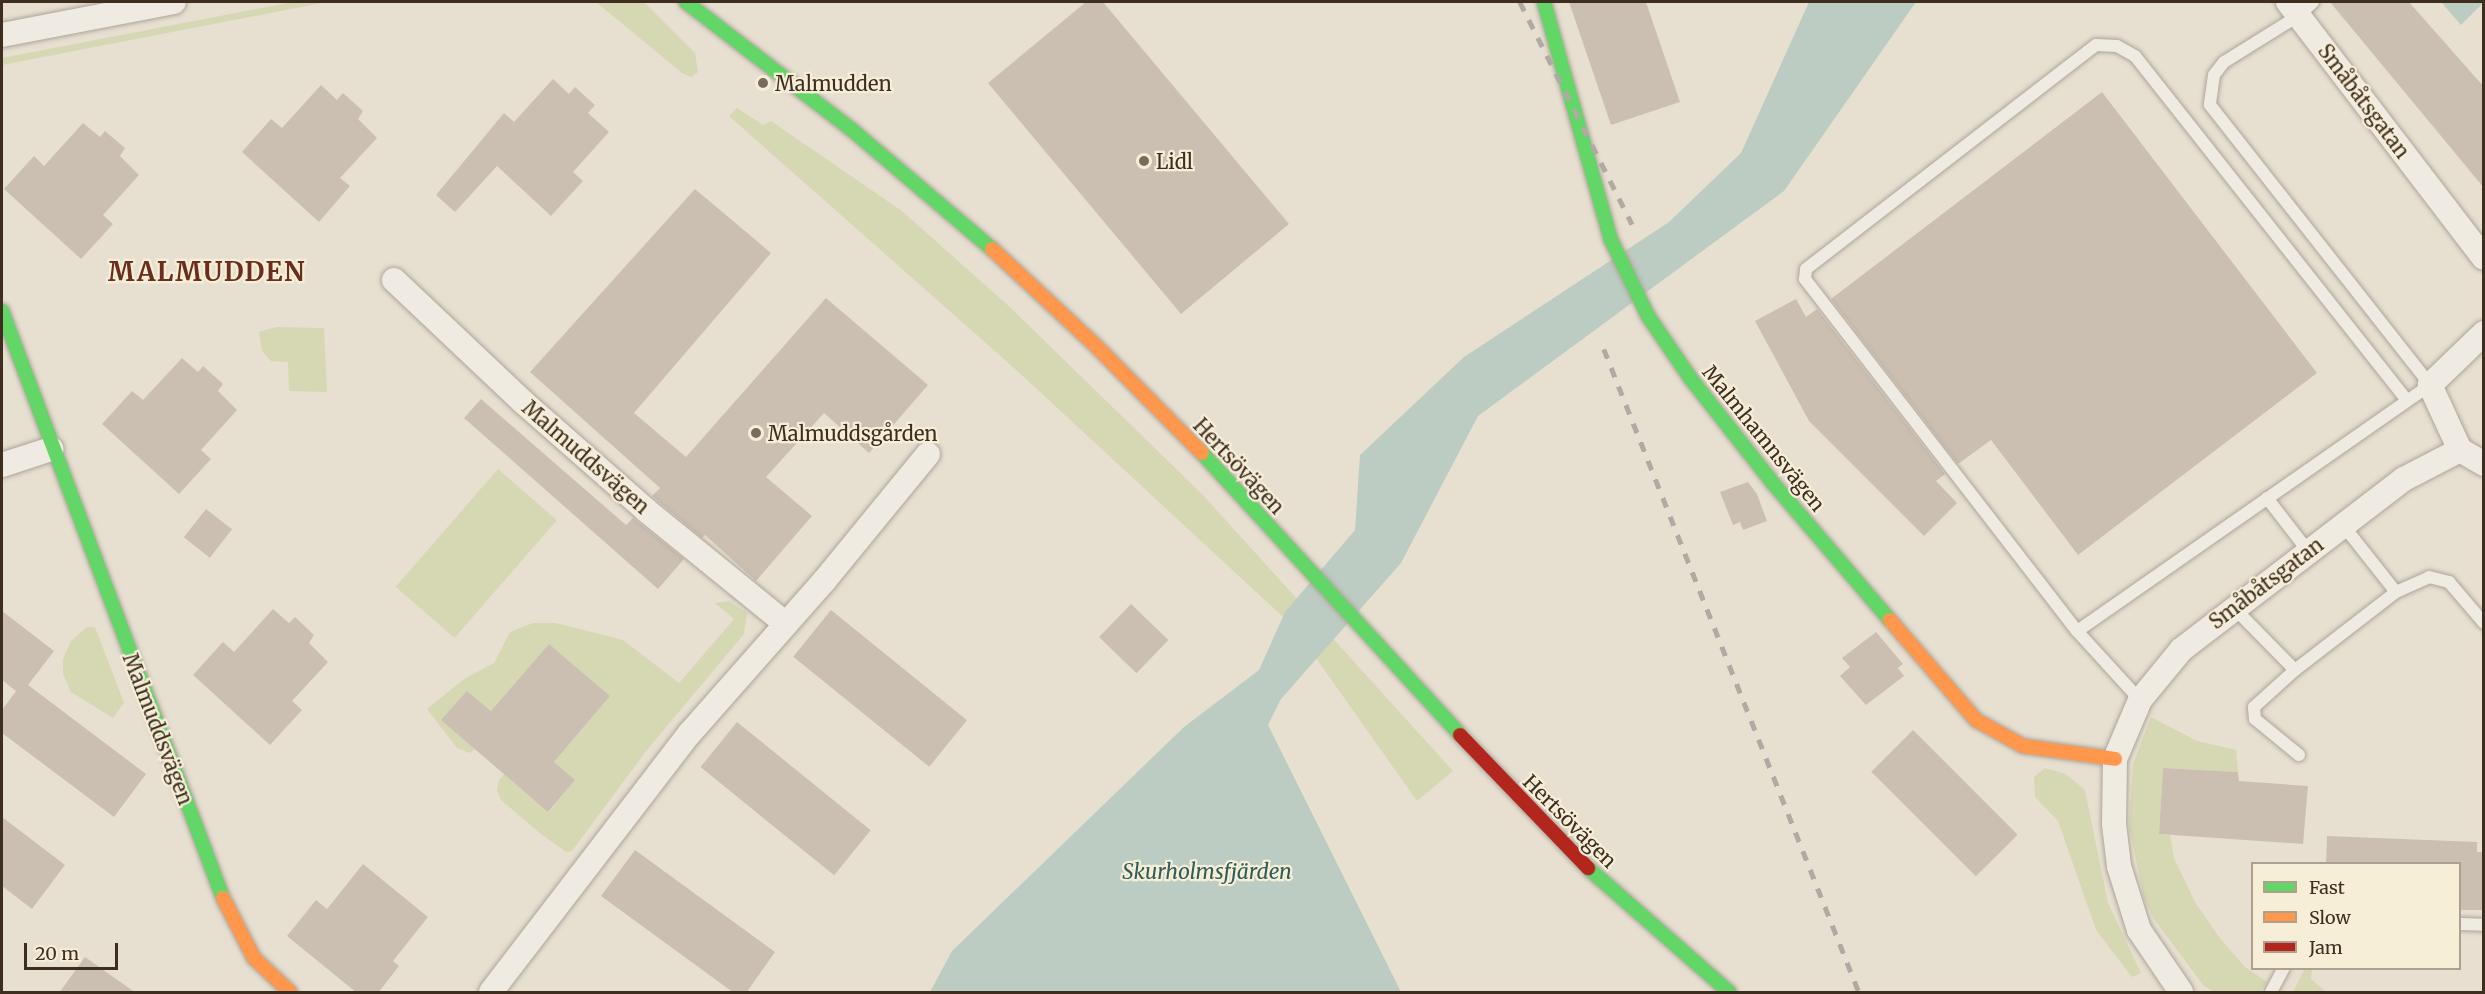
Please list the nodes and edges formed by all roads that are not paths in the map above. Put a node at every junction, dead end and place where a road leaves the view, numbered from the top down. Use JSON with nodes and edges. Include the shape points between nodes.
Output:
{"nodes":[{"id":1,"x":174,"y":2,"type":"edge"},
{"id":2,"x":686,"y":2,"type":"edge"},
{"id":3,"x":1544,"y":2,"type":"edge"},
{"id":4,"x":2300,"y":6,"type":"edge"},
{"id":5,"x":2,"y":35,"type":"edge"},
{"id":6,"x":2484,"y":258,"type":"edge"},
{"id":7,"x":394,"y":280,"type":"dead end"},
{"id":8,"x":2,"y":311,"type":"edge"},
{"id":9,"x":2484,"y":333,"type":"edge"},
{"id":10,"x":2430,"y":385,"type":"junction"},
{"id":11,"x":2407,"y":401,"type":"junction"},
{"id":12,"x":51,"y":449,"type":"junction"},
{"id":13,"x":2460,"y":450,"type":"junction"},
{"id":14,"x":927,"y":454,"type":"dead end"},
{"id":15,"x":2484,"y":464,"type":"edge"},
{"id":16,"x":2,"y":465,"type":"edge"},
{"id":17,"x":2267,"y":498,"type":"junction"},
{"id":18,"x":2343,"y":525,"type":"junction"},
{"id":19,"x":2308,"y":551,"type":"junction"},
{"id":20,"x":2396,"y":592,"type":"junction"},
{"id":21,"x":2232,"y":607,"type":"junction"},
{"id":22,"x":2484,"y":623,"type":"edge"},
{"id":23,"x":786,"y":624,"type":"junction"},
{"id":24,"x":2077,"y":631,"type":"junction"},
{"id":25,"x":2295,"y":670,"type":"junction"},
{"id":26,"x":2140,"y":700,"type":"junction"},
{"id":27,"x":2299,"y":755,"type":"dead end"},
{"id":28,"x":2115,"y":759,"type":"junction"},
{"id":29,"x":2461,"y":924,"type":"edge"},
{"id":30,"x":2484,"y":925,"type":"edge"},
{"id":31,"x":2283,"y":970,"type":"edge"},
{"id":32,"x":290,"y":993,"type":"edge"},
{"id":33,"x":491,"y":993,"type":"edge"},
{"id":34,"x":1730,"y":993,"type":"edge"},
{"id":35,"x":2181,"y":993,"type":"edge"},
{"id":36,"x":2271,"y":993,"type":"edge"}],
"edges":[{"from":1,"to":5,"type":"street"},
{"from":2,"to":34,"type":"street","name":"Hertsövägen","via":[[851,129],[988,246],[1148,398],[1540,820],[1598,878]]},
{"from":3,"to":28,"type":"street","name":"Malmhamnsvägen","via":[[1611,240],[1648,316],[1691,379],[1773,483],[1976,720],[2023,746]]},
{"from":4,"to":6,"type":"street","name":"Småbåtsgatan"},
{"from":4,"to":10,"type":"lane","via":[[2224,62],[2214,75],[2210,105]]},
{"from":7,"to":23,"type":"street","name":"Malmuddsvägen","via":[[638,503]]},
{"from":8,"to":12,"type":"street","name":"Malmuddsvägen"},
{"from":9,"to":10,"type":"street"},
{"from":10,"to":11,"type":"lane"},
{"from":10,"to":13,"type":"street"},
{"from":11,"to":17,"type":"lane"},
{"from":11,"to":24,"type":"lane","via":[[2134,56],[2117,46],[2096,45],[1806,269],[1805,279]]},
{"from":12,"to":16,"type":"street"},
{"from":12,"to":32,"type":"street","name":"Malmuddsvägen","via":[[229,915],[254,958]]},
{"from":13,"to":15,"type":"street"},
{"from":13,"to":18,"type":"street","name":"Småbåtsgatan","via":[[2404,479]]},
{"from":14,"to":23,"type":"street"},
{"from":17,"to":19,"type":"lane"},
{"from":17,"to":24,"type":"lane"},
{"from":18,"to":19,"type":"street","name":"Småbåtsgatan"},
{"from":18,"to":20,"type":"lane"},
{"from":19,"to":21,"type":"street","name":"Småbåtsgatan"},
{"from":20,"to":22,"type":"lane","via":[[2429,577],[2449,582]]},
{"from":20,"to":25,"type":"lane"},
{"from":21,"to":25,"type":"lane"},
{"from":21,"to":26,"type":"street","name":"Småbåtsgatan","via":[[2181,650]]},
{"from":23,"to":33,"type":"street","via":[[690,733]]},
{"from":24,"to":26,"type":"lane"},
{"from":25,"to":27,"type":"lane","via":[[2254,707],[2255,719]]},
{"from":26,"to":28,"type":"street","name":"Småbåtsgatan"},
{"from":28,"to":35,"type":"street","via":[[2114,824],[2126,899],[2139,930]]},
{"from":29,"to":30,"type":"lane"},
{"from":31,"to":36,"type":"lane"}]}
